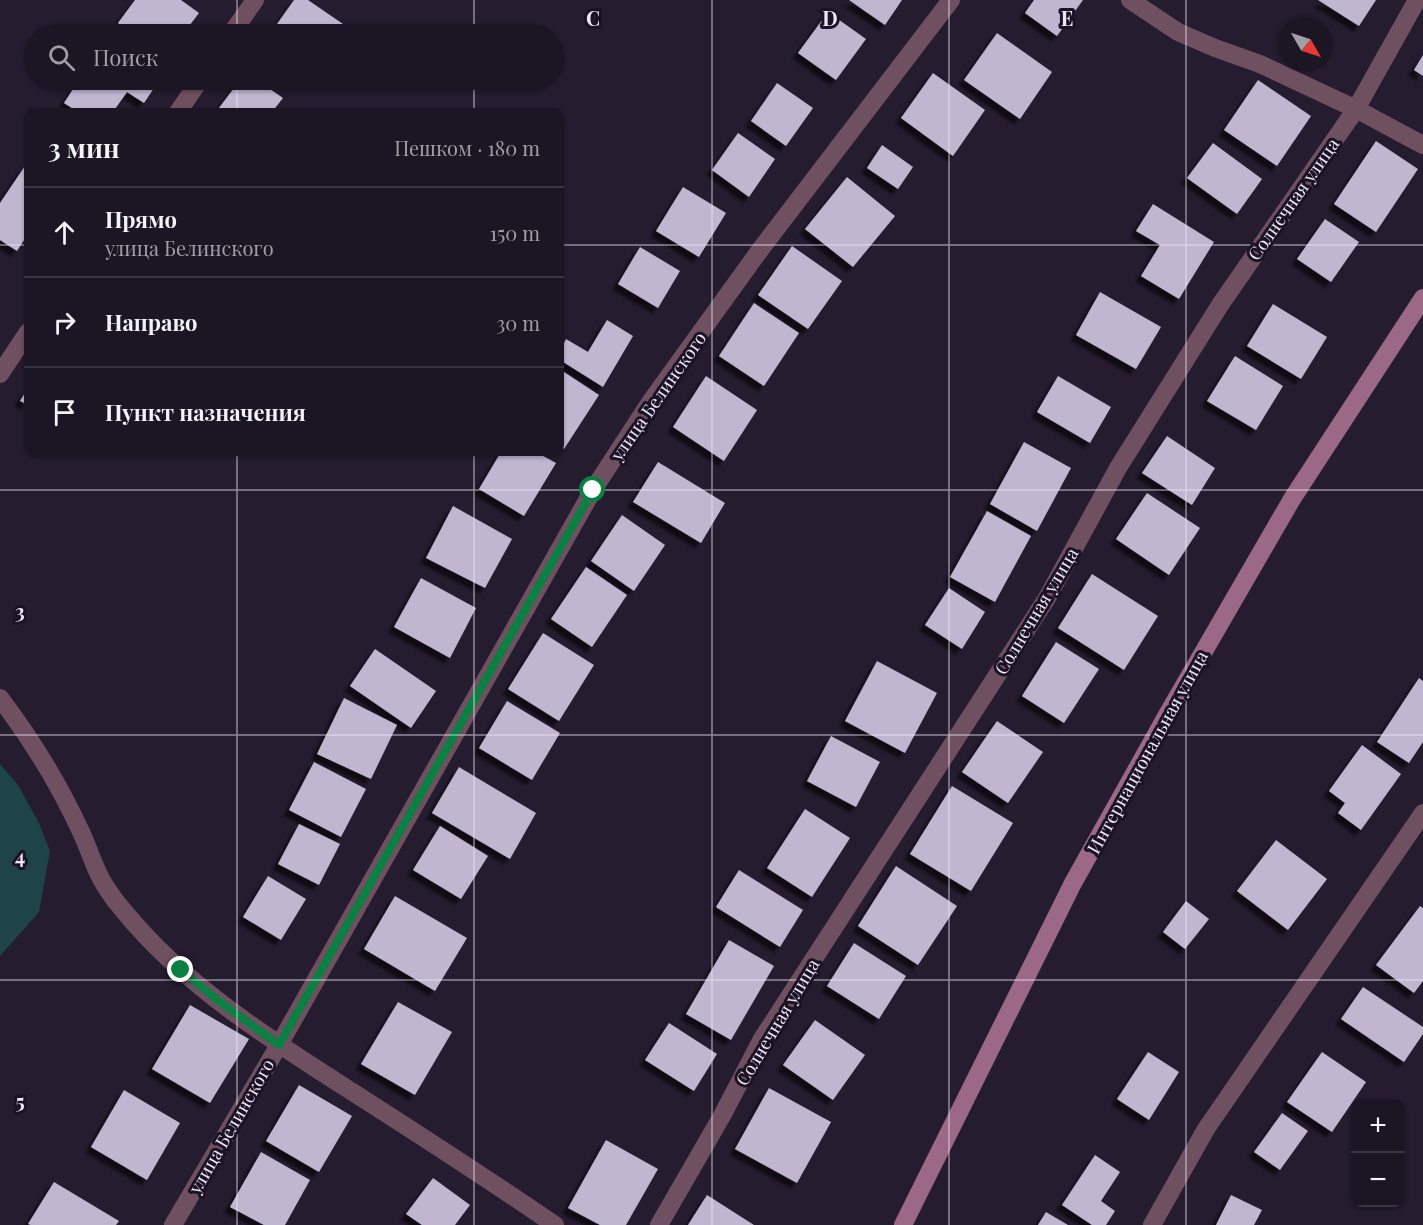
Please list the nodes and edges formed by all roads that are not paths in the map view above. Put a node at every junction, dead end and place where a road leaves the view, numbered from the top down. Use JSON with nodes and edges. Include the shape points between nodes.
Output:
{"nodes":[{"id":1,"x":255,"y":0,"type":"edge"},
{"id":2,"x":951,"y":0,"type":"edge"},
{"id":3,"x":1130,"y":0,"type":"edge"},
{"id":4,"x":1417,"y":0,"type":"edge"},
{"id":5,"x":238,"y":24,"type":"edge"},
{"id":6,"x":193,"y":90,"type":"edge"},
{"id":7,"x":181,"y":108,"type":"edge"},
{"id":8,"x":1356,"y":109,"type":"junction"},
{"id":9,"x":1423,"y":145,"type":"edge"},
{"id":10,"x":1423,"y":298,"type":"edge"},
{"id":11,"x":24,"y":338,"type":"edge"},
{"id":12,"x":0,"y":374,"type":"edge"},
{"id":13,"x":0,"y":698,"type":"edge"},
{"id":14,"x":1423,"y":813,"type":"edge"},
{"id":15,"x":279,"y":1045,"type":"junction"},
{"id":16,"x":173,"y":1225,"type":"edge"},
{"id":17,"x":555,"y":1225,"type":"edge"},
{"id":18,"x":658,"y":1225,"type":"edge"},
{"id":19,"x":903,"y":1225,"type":"edge"},
{"id":20,"x":1152,"y":1225,"type":"edge"}],
"edges":[{"from":1,"to":5,"type":"street"},
{"from":2,"to":15,"type":"street","name":"улица Белинского","via":[[760,250],[651,400],[593,490]]},
{"from":3,"to":8,"type":"street","via":[[1178,32],[1260,64]]},
{"from":4,"to":8,"type":"street","name":"Солнечная улица"},
{"from":6,"to":7,"type":"street"},
{"from":8,"to":9,"type":"street"},
{"from":8,"to":18,"type":"street","name":"Солнечная улица","via":[[1220,305],[1118,468],[1047,598],[762,1039]]},
{"from":10,"to":19,"type":"main road","name":"Интернациональная улица","via":[[1292,499],[1139,765],[1073,883]]},
{"from":11,"to":12,"type":"street"},
{"from":13,"to":15,"type":"street","via":[[47,769],[97,871],[121,908],[181,970]]},
{"from":14,"to":20,"type":"street","via":[[1206,1129]]},
{"from":15,"to":16,"type":"street","name":"улица Белинского"},
{"from":15,"to":17,"type":"street"}]}
